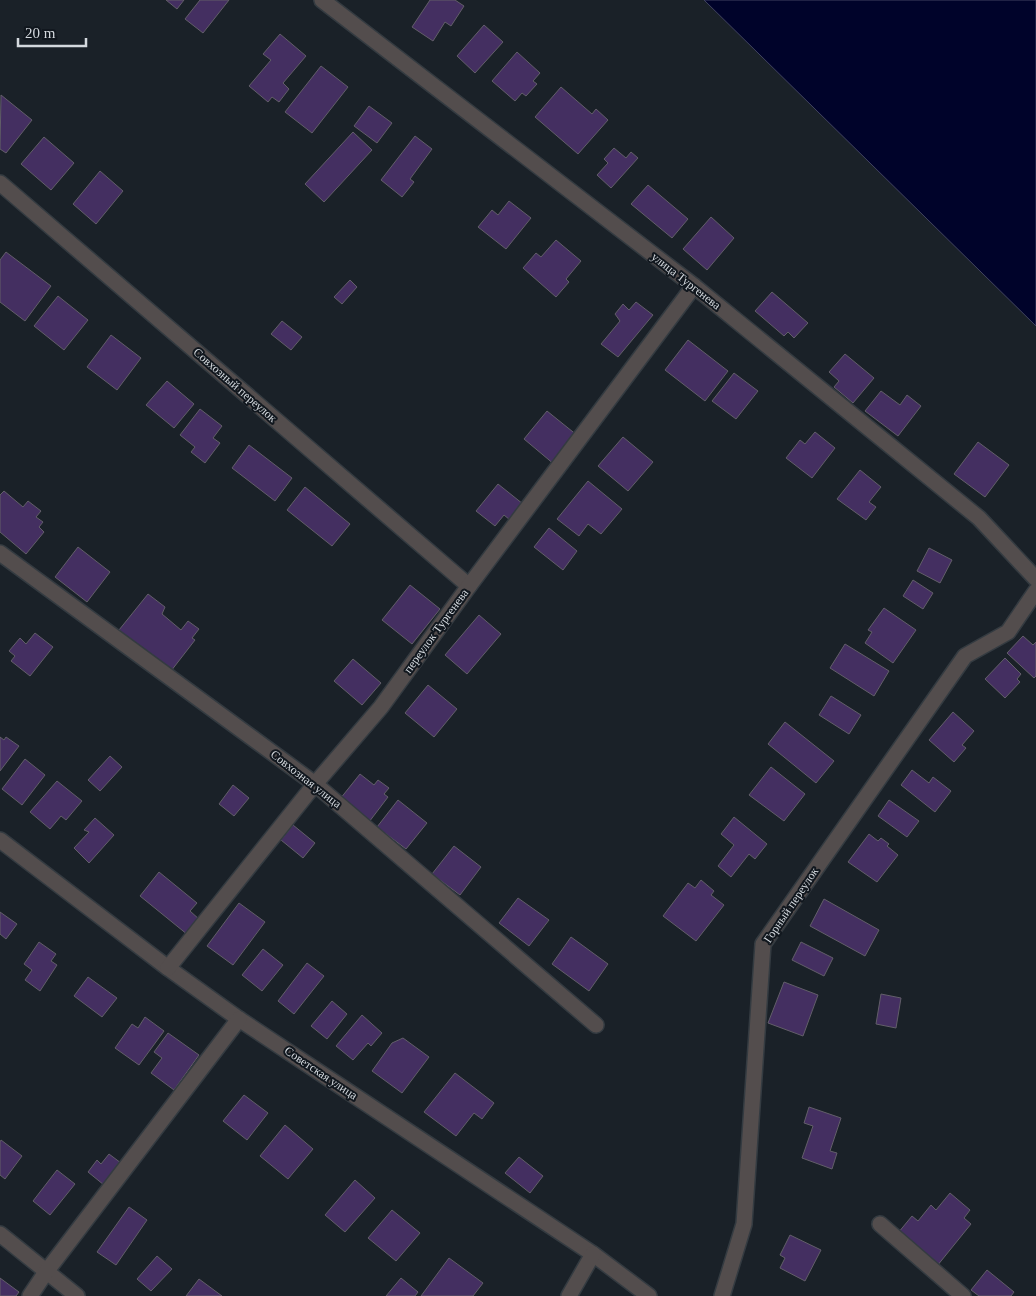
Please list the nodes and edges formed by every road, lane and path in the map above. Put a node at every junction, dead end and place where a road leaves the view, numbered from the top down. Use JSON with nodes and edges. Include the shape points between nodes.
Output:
{"nodes":[{"id":1,"x":322,"y":0,"type":"edge"},
{"id":2,"x":0,"y":184,"type":"edge"},
{"id":3,"x":694,"y":286,"type":"junction"},
{"id":4,"x":0,"y":553,"type":"edge"},
{"id":5,"x":1036,"y":579,"type":"edge"},
{"id":6,"x":469,"y":586,"type":"junction"},
{"id":7,"x":1036,"y":591,"type":"edge"},
{"id":8,"x":315,"y":784,"type":"junction"},
{"id":9,"x":0,"y":840,"type":"edge"},
{"id":10,"x":168,"y":968,"type":"junction"},
{"id":11,"x":239,"y":1019,"type":"junction"},
{"id":12,"x":596,"y":1025,"type":"dead end"},
{"id":13,"x":880,"y":1224,"type":"dead end"},
{"id":14,"x":0,"y":1234,"type":"edge"},
{"id":15,"x":594,"y":1254,"type":"junction"},
{"id":16,"x":46,"y":1272,"type":"junction"},
{"id":17,"x":30,"y":1296,"type":"edge"},
{"id":18,"x":77,"y":1296,"type":"edge"},
{"id":19,"x":569,"y":1296,"type":"edge"},
{"id":20,"x":648,"y":1296,"type":"edge"},
{"id":21,"x":722,"y":1296,"type":"edge"},
{"id":22,"x":962,"y":1296,"type":"edge"}],
"edges":[{"from":1,"to":3,"type":"street","name":"улица Тургенева"},
{"from":2,"to":6,"type":"street","name":"Совхозный переулок"},
{"from":3,"to":5,"type":"street","name":"улица Тургенева","via":[[979,518]]},
{"from":3,"to":6,"type":"street","name":"переулок Тургенева"},
{"from":4,"to":8,"type":"street","name":"Совхозная улица"},
{"from":6,"to":8,"type":"street","name":"переулок Тургенева","via":[[381,707]]},
{"from":7,"to":21,"type":"street","name":"Горный переулок","via":[[1008,632],[965,656],[763,944],[744,1224]]},
{"from":8,"to":10,"type":"street","name":"переулок Тургенева"},
{"from":8,"to":12,"type":"street","name":"Совхозная улица"},
{"from":9,"to":10,"type":"street","name":"Советская улица"},
{"from":10,"to":11,"type":"street","name":"Советская улица"},
{"from":11,"to":15,"type":"street","name":"Советская улица"},
{"from":11,"to":16,"type":"street"},
{"from":13,"to":22,"type":"street"},
{"from":14,"to":16,"type":"street"},
{"from":15,"to":19,"type":"street"},
{"from":15,"to":20,"type":"street","name":"Советская улица"},
{"from":16,"to":17,"type":"street"},
{"from":16,"to":18,"type":"street"}]}
